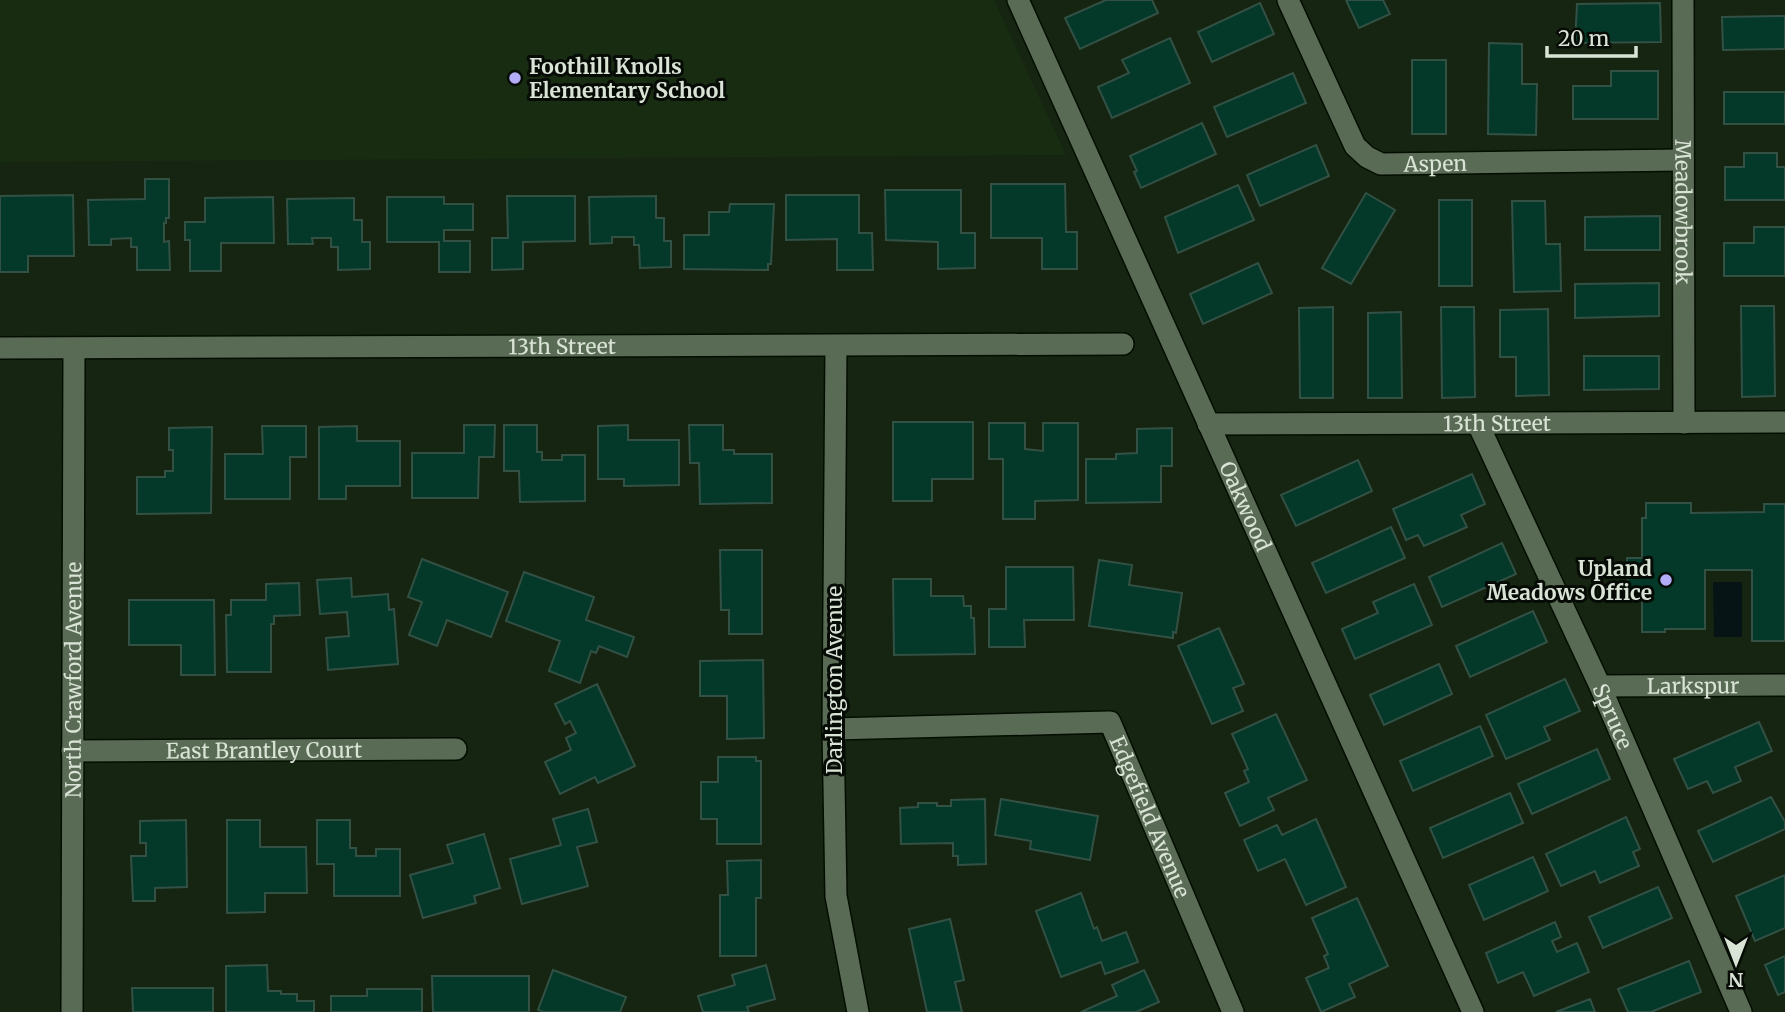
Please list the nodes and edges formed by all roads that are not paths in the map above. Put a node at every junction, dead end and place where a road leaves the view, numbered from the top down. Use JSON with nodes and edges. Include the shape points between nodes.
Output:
{"nodes":[{"id":1,"x":1018,"y":0,"type":"edge"},
{"id":2,"x":1287,"y":0,"type":"edge"},
{"id":3,"x":1683,"y":0,"type":"edge"},
{"id":4,"x":1684,"y":160,"type":"junction"},
{"id":5,"x":1123,"y":344,"type":"dead end"},
{"id":6,"x":836,"y":346,"type":"junction"},
{"id":7,"x":0,"y":348,"type":"edge"},
{"id":8,"x":74,"y":349,"type":"junction"},
{"id":9,"x":1785,"y":422,"type":"edge"},
{"id":10,"x":1684,"y":423,"type":"junction"},
{"id":11,"x":1208,"y":424,"type":"junction"},
{"id":12,"x":1478,"y":424,"type":"junction"},
{"id":13,"x":1785,"y":685,"type":"edge"},
{"id":14,"x":1600,"y":686,"type":"junction"},
{"id":15,"x":833,"y":729,"type":"junction"},
{"id":16,"x":456,"y":749,"type":"dead end"},
{"id":17,"x":72,"y":751,"type":"junction"},
{"id":18,"x":72,"y":1012,"type":"edge"},
{"id":19,"x":858,"y":1012,"type":"edge"},
{"id":20,"x":1233,"y":1012,"type":"edge"},
{"id":21,"x":1473,"y":1012,"type":"edge"},
{"id":22,"x":1741,"y":1012,"type":"edge"}],
"edges":[{"from":1,"to":11,"type":"street","name":"Oakwood"},
{"from":2,"to":4,"type":"street","name":"Aspen","via":[[1355,146],[1381,164]]},
{"from":3,"to":4,"type":"street","name":"Meadowbrook"},
{"from":4,"to":10,"type":"street","name":"Meadowbrook"},
{"from":5,"to":6,"type":"street","name":"13th Street"},
{"from":6,"to":8,"type":"street","name":"13th Street"},
{"from":6,"to":15,"type":"street","name":"Darlington Avenue"},
{"from":7,"to":8,"type":"street","name":"13th Street"},
{"from":8,"to":17,"type":"street","name":"North Crawford Avenue"},
{"from":9,"to":10,"type":"street","name":"13th Street"},
{"from":10,"to":12,"type":"street","name":"13th Street"},
{"from":11,"to":12,"type":"street","name":"13th Street"},
{"from":11,"to":21,"type":"street","name":"Oakwood"},
{"from":12,"to":14,"type":"street","name":"Spruce"},
{"from":13,"to":14,"type":"street","name":"Larkspur"},
{"from":14,"to":22,"type":"street","name":"Spruce"},
{"from":15,"to":19,"type":"street","name":"Darlington Avenue","via":[[836,896]]},
{"from":15,"to":20,"type":"street","name":"Edgefield Avenue","via":[[1110,722]]},
{"from":16,"to":17,"type":"street","name":"East Brantley Court"},
{"from":17,"to":18,"type":"street","name":"North Crawford Avenue"}]}
